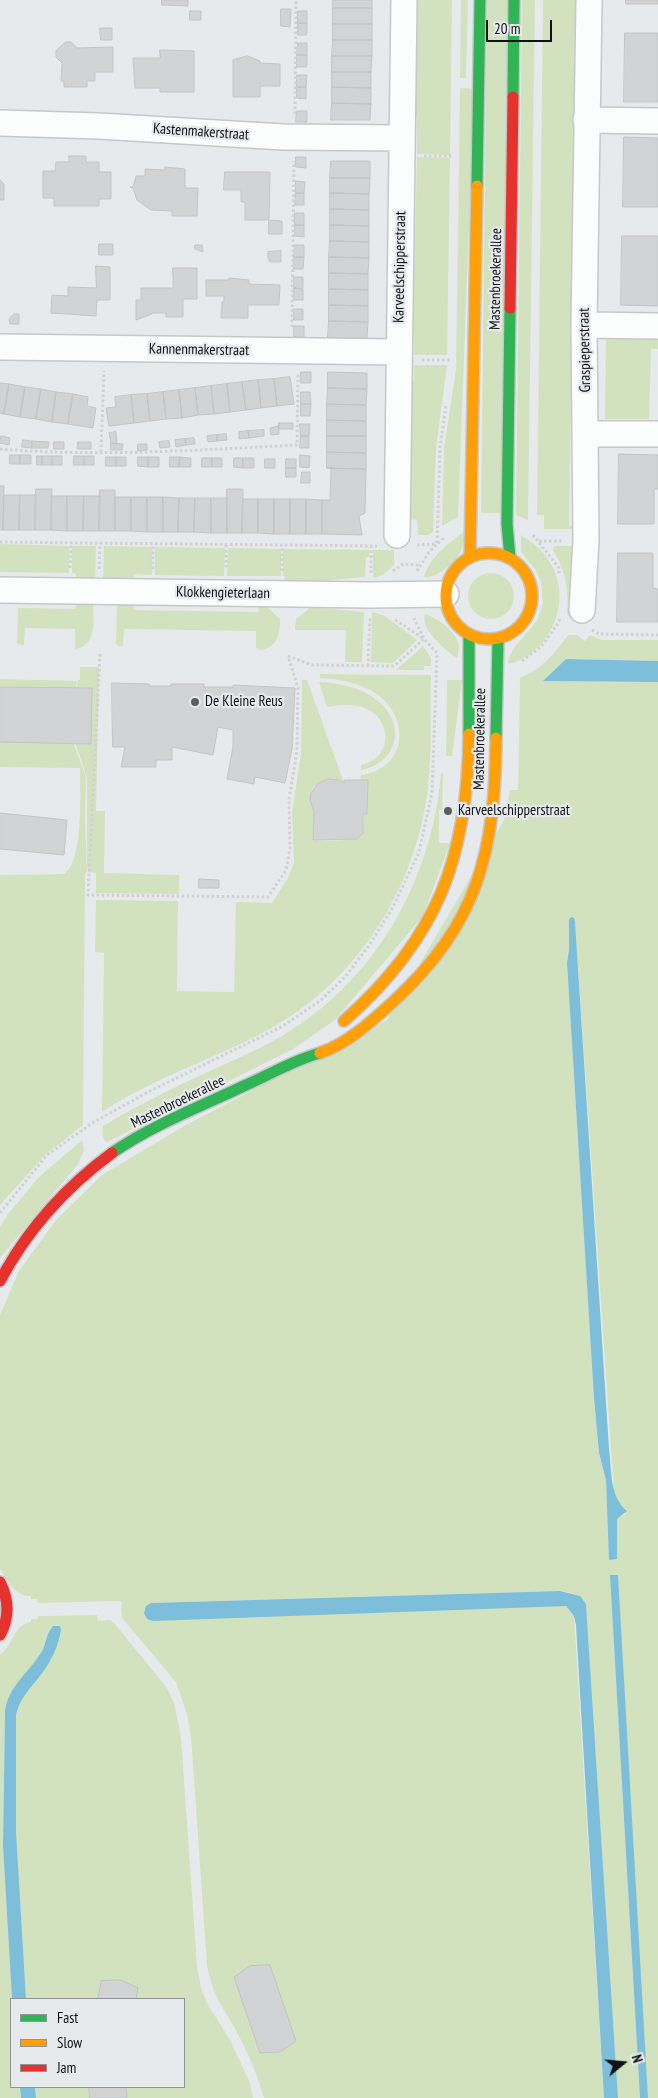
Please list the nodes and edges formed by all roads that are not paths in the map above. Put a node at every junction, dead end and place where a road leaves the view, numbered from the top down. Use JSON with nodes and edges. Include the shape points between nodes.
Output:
{"nodes":[{"id":1,"x":404,"y":0,"type":"edge"},
{"id":2,"x":480,"y":0,"type":"edge"},
{"id":3,"x":514,"y":0,"type":"edge"},
{"id":4,"x":589,"y":0,"type":"edge"},
{"id":5,"x":586,"y":120,"type":"junction"},
{"id":6,"x":658,"y":121,"type":"edge"},
{"id":7,"x":0,"y":123,"type":"edge"},
{"id":8,"x":401,"y":138,"type":"junction"},
{"id":9,"x":584,"y":325,"type":"junction"},
{"id":10,"x":658,"y":326,"type":"edge"},
{"id":11,"x":0,"y":347,"type":"edge"},
{"id":12,"x":398,"y":352,"type":"junction"},
{"id":13,"x":586,"y":434,"type":"junction"},
{"id":14,"x":658,"y":434,"type":"edge"},
{"id":15,"x":396,"y":535,"type":"road end"},
{"id":16,"x":470,"y":557,"type":"junction"},
{"id":17,"x":510,"y":558,"type":"junction"},
{"id":18,"x":0,"y":590,"type":"edge"},
{"id":19,"x":446,"y":594,"type":"junction"},
{"id":20,"x":582,"y":610,"type":"road end"},
{"id":21,"x":469,"y":635,"type":"junction"},
{"id":22,"x":498,"y":639,"type":"junction"},
{"id":23,"x":336,"y":1028,"type":"dead end"},
{"id":24,"x":323,"y":1039,"type":"dead end"},
{"id":25,"x":304,"y":1057,"type":"junction"},
{"id":26,"x":0,"y":1281,"type":"edge"},
{"id":27,"x":0,"y":1582,"type":"edge"},
{"id":28,"x":0,"y":1635,"type":"edge"}],
"edges":[{"from":1,"to":8,"type":"street","name":"Karveelschipperstraat"},
{"from":2,"to":16,"type":"main road","name":"Mastenbroekerallee"},
{"from":3,"to":17,"type":"main road","name":"Mastenbroekerallee","via":[[507,524]]},
{"from":4,"to":5,"type":"street","name":"Graspieperstraat"},
{"from":5,"to":6,"type":"street"},
{"from":5,"to":9,"type":"street","name":"Graspieperstraat"},
{"from":7,"to":8,"type":"street","name":"Kastenmakerstraat","via":[[294,137]]},
{"from":8,"to":12,"type":"street","name":"Karveelschipperstraat"},
{"from":9,"to":10,"type":"street"},
{"from":9,"to":13,"type":"street","name":"Graspieperstraat"},
{"from":11,"to":12,"type":"street","name":"Kannenmakerstraat"},
{"from":12,"to":15,"type":"street","name":"Karveelschipperstraat"},
{"from":13,"to":14,"type":"street"},
{"from":13,"to":20,"type":"street","name":"Graspieperstraat"},
{"from":16,"to":17,"type":"main road","via":[[484,553]]},
{"from":16,"to":19,"type":"main road","via":[[458,566]]},
{"from":17,"to":22,"type":"main road","via":[[522,567],[530,580],[531,610],[524,624],[513,634]]},
{"from":18,"to":19,"type":"street","name":"Klokkengieterlaan"},
{"from":19,"to":21,"type":"main road","via":[[448,610],[456,624]]},
{"from":21,"to":22,"type":"main road","via":[[483,640]]},
{"from":21,"to":23,"type":"main road","name":"Mastenbroekerallee","via":[[466,799],[462,827],[442,891],[408,953],[385,982]]},
{"from":22,"to":25,"type":"main road","name":"Mastenbroekerallee","via":[[493,818],[480,876],[449,937],[431,964],[407,990],[347,1039],[329,1050]]},
{"from":24,"to":25,"type":"main road","name":"Mastenbroekerallee"},
{"from":25,"to":26,"type":"main road","name":"Mastenbroekerallee","via":[[153,1127],[95,1165],[47,1212],[8,1264]]},
{"from":27,"to":28,"type":"main road","via":[[8,1602],[8,1616]]}]}
